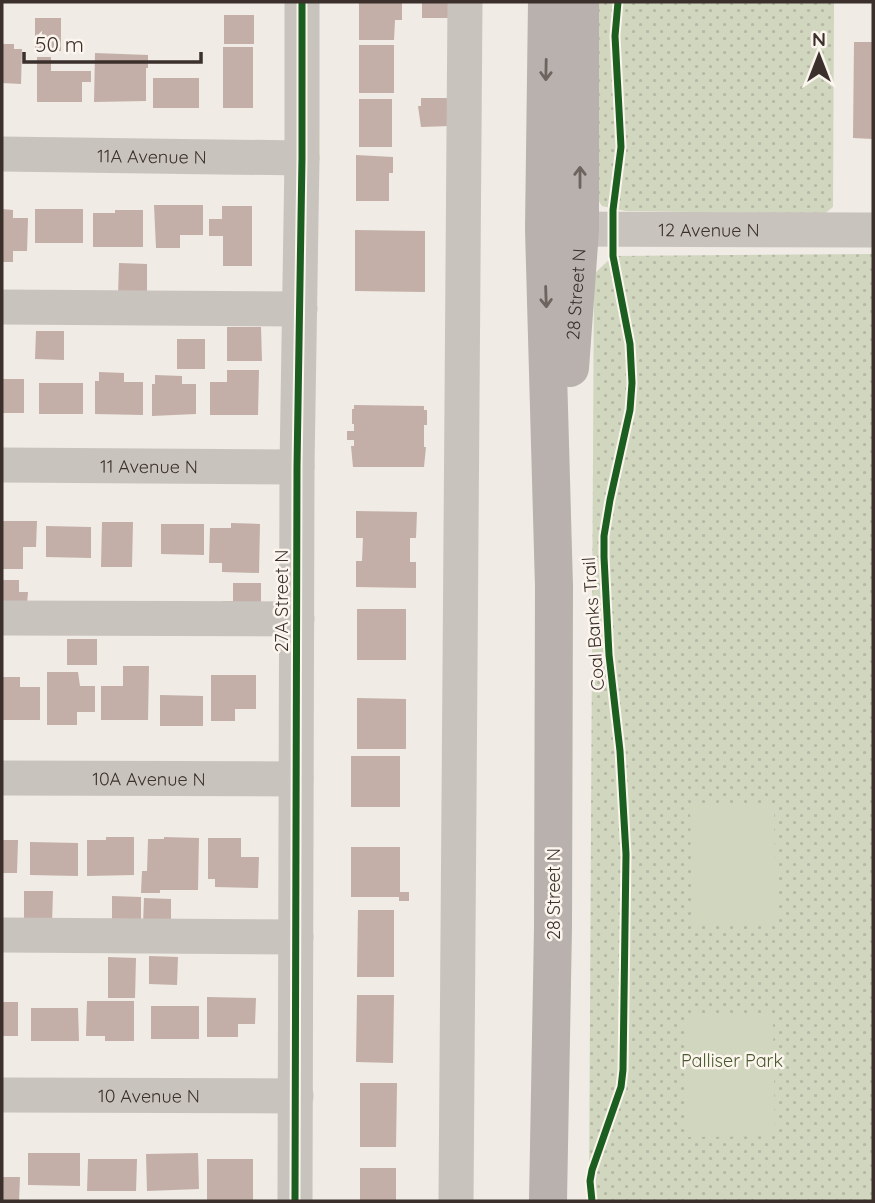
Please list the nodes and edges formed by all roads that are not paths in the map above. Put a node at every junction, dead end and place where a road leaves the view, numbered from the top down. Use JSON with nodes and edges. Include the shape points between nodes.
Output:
{"nodes":[{"id":1,"x":302,"y":2,"type":"edge"},
{"id":2,"x":466,"y":2,"type":"edge"},
{"id":3,"x":547,"y":2,"type":"edge"},
{"id":4,"x":580,"y":2,"type":"edge"},
{"id":5,"x":2,"y":155,"type":"edge"},
{"id":6,"x":302,"y":158,"type":"junction"},
{"id":7,"x":562,"y":229,"type":"junction"},
{"id":8,"x":873,"y":230,"type":"edge"},
{"id":9,"x":2,"y":307,"type":"edge"},
{"id":10,"x":300,"y":309,"type":"junction"},
{"id":11,"x":2,"y":466,"type":"edge"},
{"id":12,"x":297,"y":467,"type":"junction"},
{"id":13,"x":2,"y":618,"type":"edge"},
{"id":14,"x":297,"y":619,"type":"junction"},
{"id":15,"x":2,"y":778,"type":"edge"},
{"id":16,"x":296,"y":779,"type":"junction"},
{"id":17,"x":2,"y":935,"type":"edge"},
{"id":18,"x":296,"y":937,"type":"junction"},
{"id":19,"x":2,"y":1096,"type":"edge"},
{"id":20,"x":296,"y":1096,"type":"junction"},
{"id":21,"x":295,"y":1201,"type":"edge"},
{"id":22,"x":456,"y":1201,"type":"edge"},
{"id":23,"x":548,"y":1201,"type":"edge"}],
"edges":[{"from":1,"to":6,"type":"street","name":"27A Street N"},
{"from":2,"to":22,"type":"street"},
{"from":3,"to":7,"type":"main road","name":"28 Street N","one_way":true},
{"from":7,"to":4,"type":"main road","name":"28 Street N","one_way":true},
{"from":5,"to":6,"type":"street","name":"11A Avenue N"},
{"from":6,"to":10,"type":"street","name":"27A Street N"},
{"from":7,"to":8,"type":"street","name":"12 Avenue N"},
{"from":7,"to":23,"type":"main road","name":"28 Street N"},
{"from":9,"to":10,"type":"street"},
{"from":10,"to":12,"type":"street","name":"27A Street N"},
{"from":11,"to":12,"type":"street","name":"11 Avenue N"},
{"from":12,"to":14,"type":"street","name":"27A Street N"},
{"from":13,"to":14,"type":"street"},
{"from":14,"to":16,"type":"street","name":"27A Street N"},
{"from":15,"to":16,"type":"street","name":"10A Avenue N"},
{"from":16,"to":18,"type":"street","name":"27A Street N"},
{"from":17,"to":18,"type":"street"},
{"from":18,"to":20,"type":"street","name":"27A Street N"},
{"from":19,"to":20,"type":"street","name":"10 Avenue N"},
{"from":20,"to":21,"type":"street","name":"27A Street N"}]}
